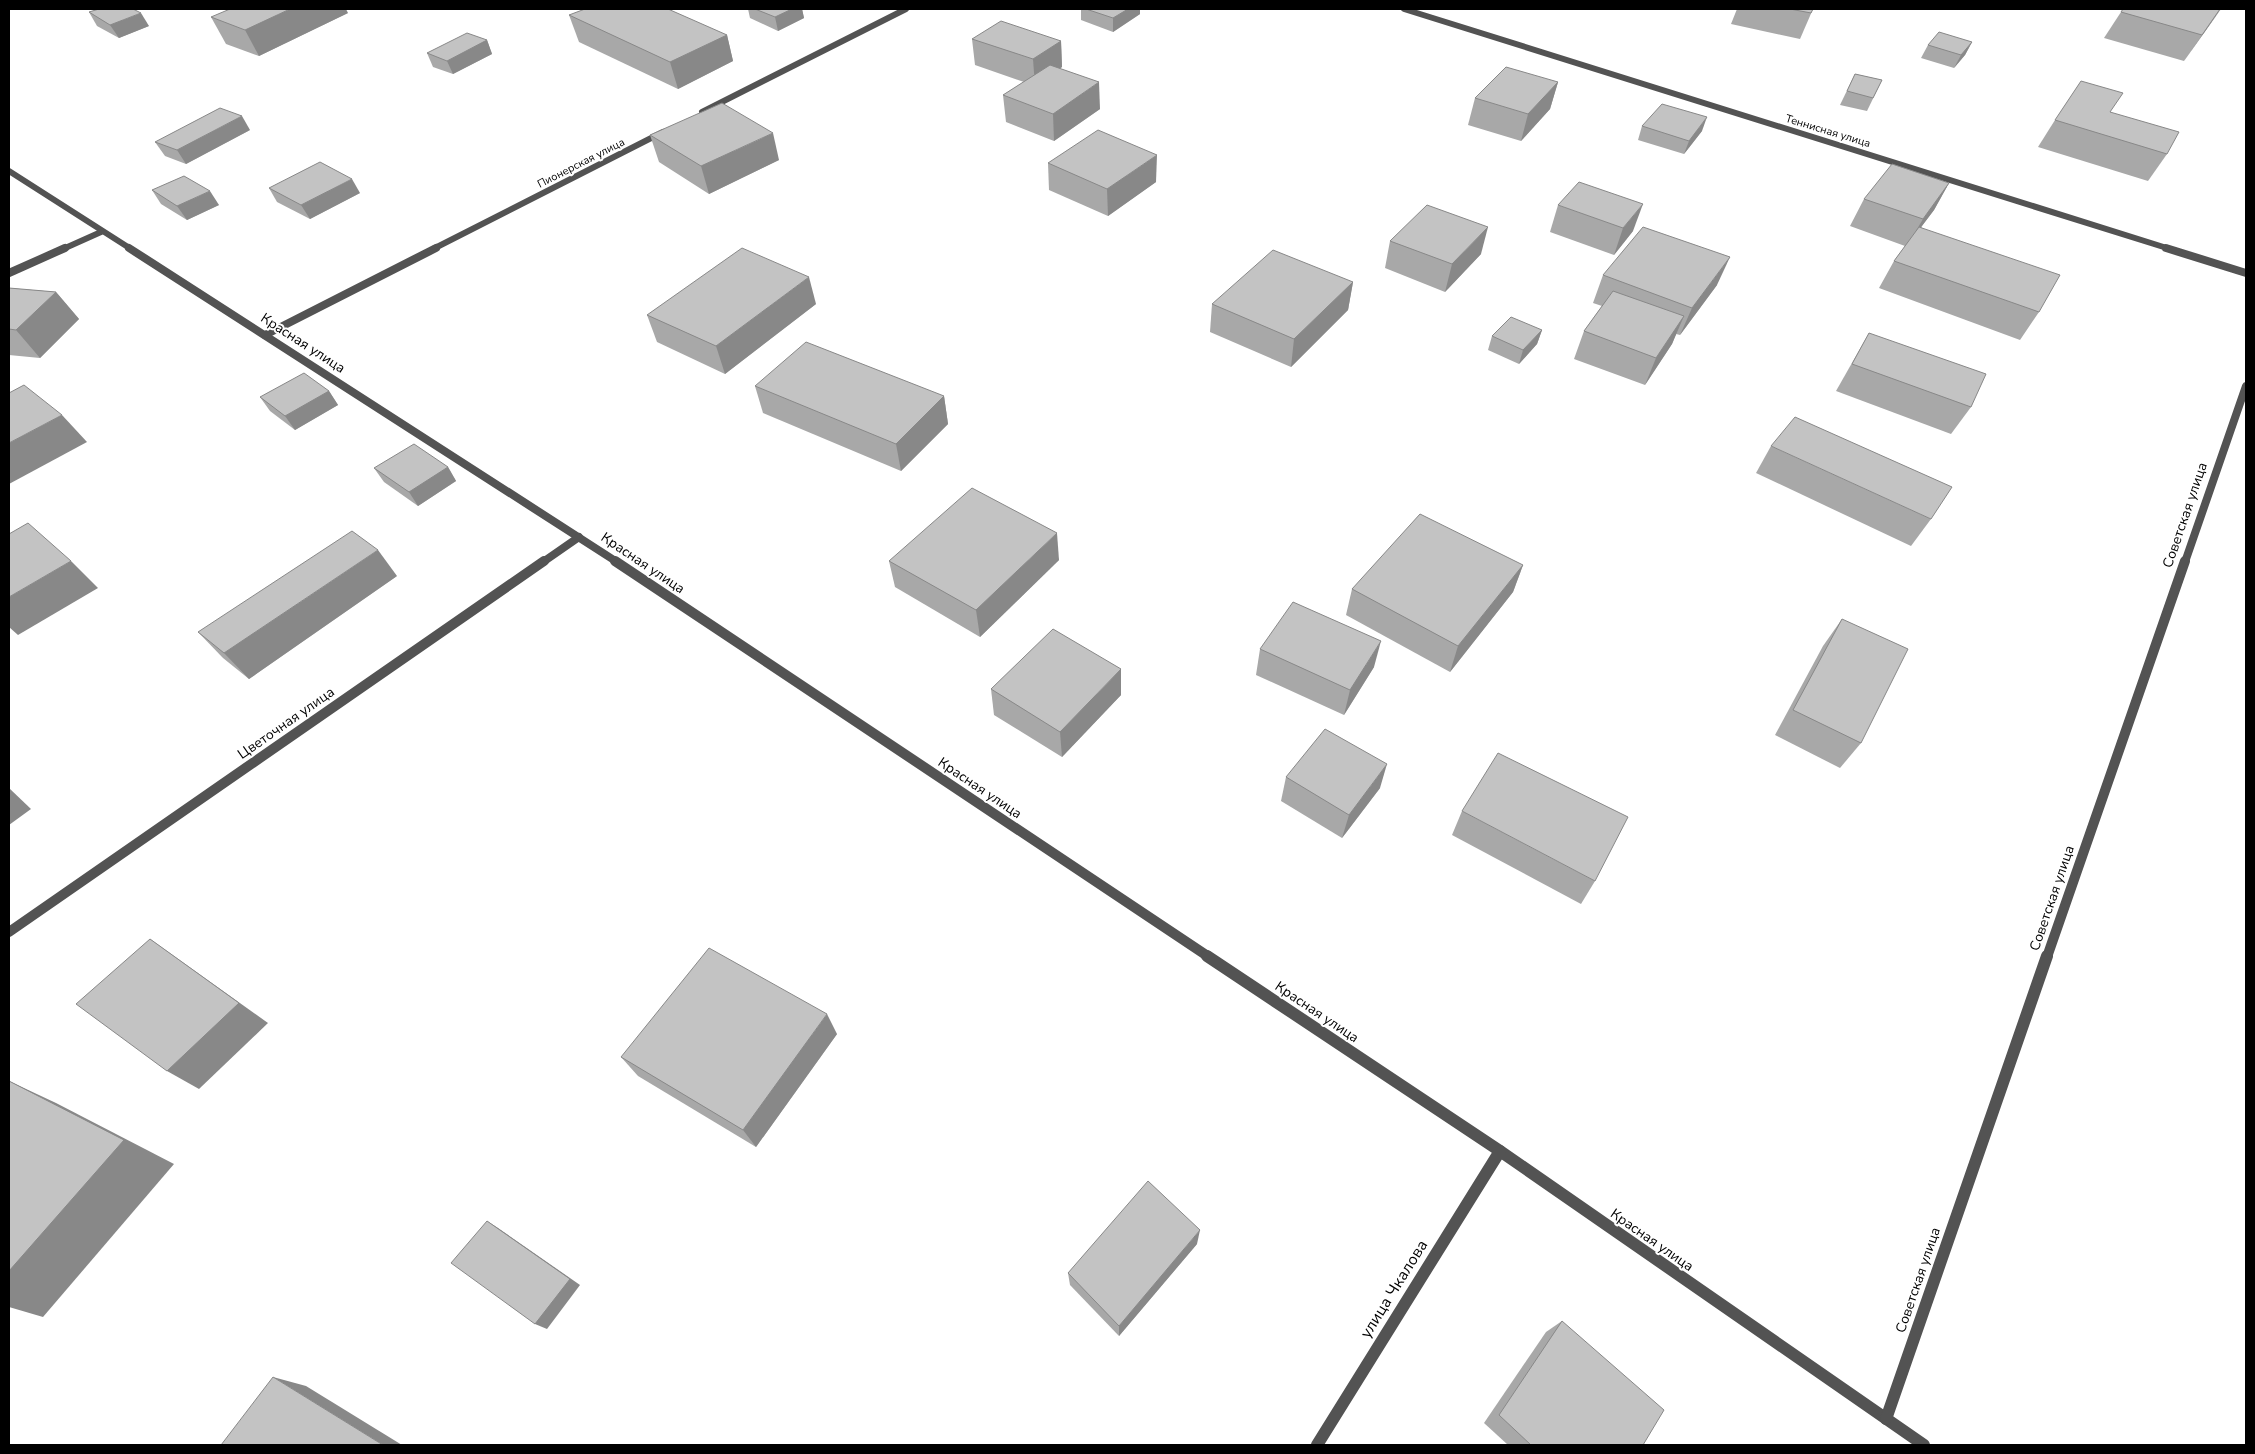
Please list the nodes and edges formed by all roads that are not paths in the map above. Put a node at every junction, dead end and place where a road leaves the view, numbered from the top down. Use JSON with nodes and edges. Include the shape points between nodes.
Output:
{"nodes":[{"id":1,"x":906,"y":9,"type":"edge"},
{"id":2,"x":1404,"y":9,"type":"edge"},
{"id":3,"x":692,"y":117,"type":"edge"},
{"id":4,"x":674,"y":126,"type":"edge"},
{"id":5,"x":9,"y":171,"type":"edge"},
{"id":6,"x":101,"y":232,"type":"junction"},
{"id":7,"x":2246,"y":273,"type":"edge"},
{"id":8,"x":9,"y":274,"type":"edge"},
{"id":9,"x":265,"y":335,"type":"junction"},
{"id":10,"x":2246,"y":386,"type":"edge"},
{"id":11,"x":579,"y":537,"type":"junction"},
{"id":12,"x":9,"y":932,"type":"edge"},
{"id":13,"x":1500,"y":1151,"type":"junction"},
{"id":14,"x":1886,"y":1419,"type":"junction"},
{"id":15,"x":1317,"y":1445,"type":"edge"},
{"id":16,"x":1924,"y":1445,"type":"edge"}],
"edges":[{"from":1,"to":3,"type":"street"},
{"from":2,"to":7,"type":"street","name":"Теннисная улица"},
{"from":4,"to":9,"type":"street","name":"Пионерская улица"},
{"from":5,"to":6,"type":"street","name":"Красная улица"},
{"from":6,"to":8,"type":"street"},
{"from":6,"to":9,"type":"street","name":"Красная улица"},
{"from":9,"to":11,"type":"street","name":"Красная улица"},
{"from":10,"to":14,"type":"street","name":"Советская улица"},
{"from":11,"to":12,"type":"street","name":"Цветочная улица"},
{"from":11,"to":13,"type":"street","name":"Красная улица"},
{"from":13,"to":14,"type":"street","name":"Красная улица"},
{"from":13,"to":15,"type":"street","name":"улица Чкалова"},
{"from":14,"to":16,"type":"street","name":"Красная улица"}]}
